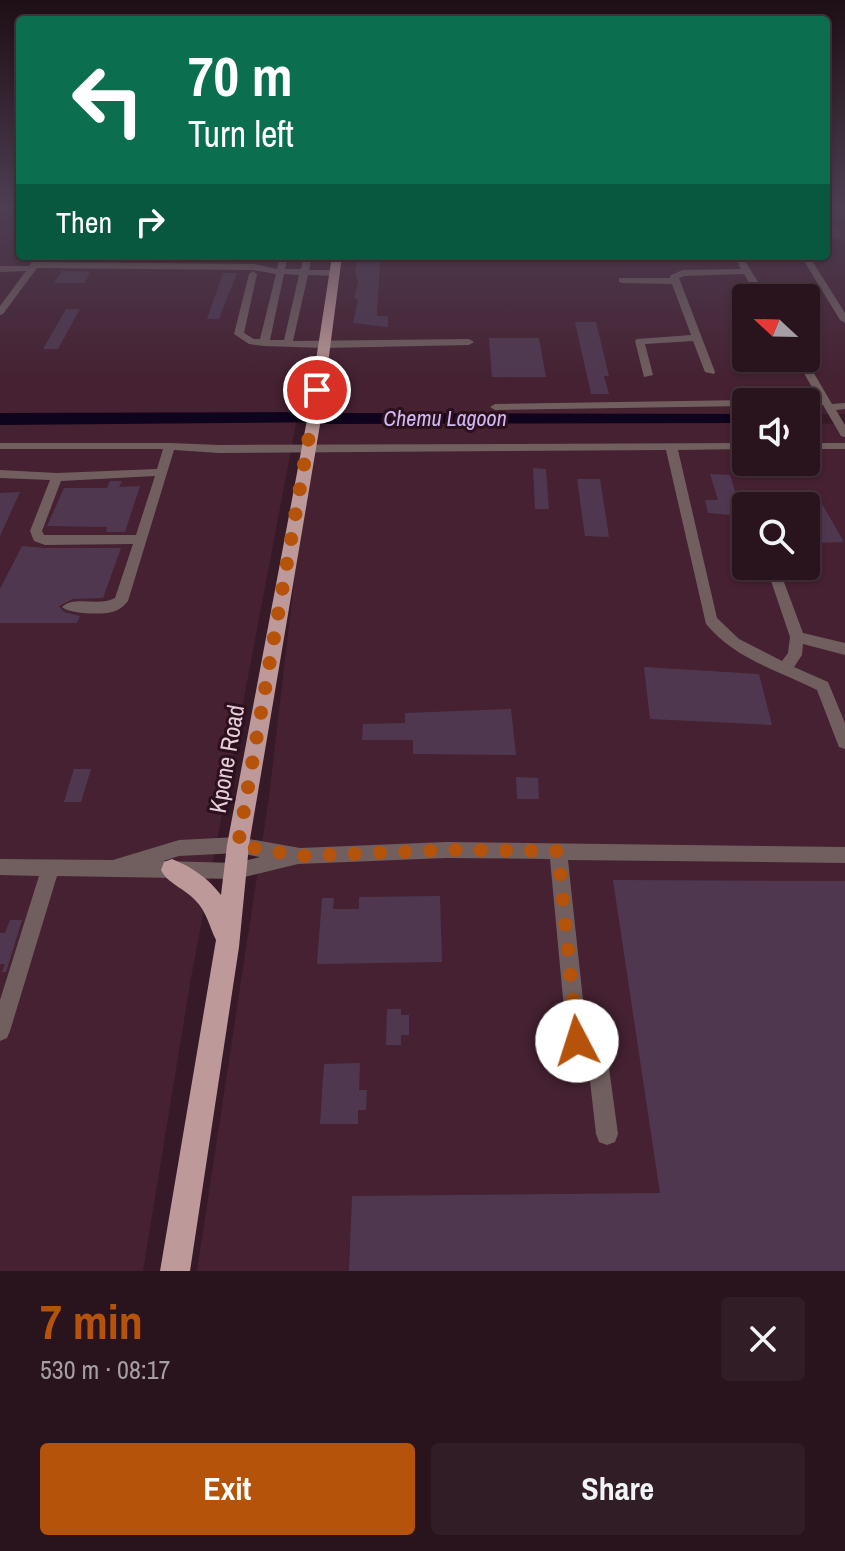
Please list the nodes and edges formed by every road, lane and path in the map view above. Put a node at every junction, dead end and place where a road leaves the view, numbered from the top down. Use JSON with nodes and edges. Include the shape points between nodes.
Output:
{"nodes":[{"id":1,"x":282,"y":264,"type":"edge"},
{"id":2,"x":305,"y":264,"type":"edge"},
{"id":3,"x":336,"y":264,"type":"edge"},
{"id":4,"x":743,"y":264,"type":"edge"},
{"id":5,"x":810,"y":264,"type":"edge"},
{"id":6,"x":34,"y":265,"type":"edge"},
{"id":7,"x":119,"y":266,"type":"joint"},
{"id":8,"x":0,"y":269,"type":"edge"},
{"id":9,"x":144,"y":270,"type":"junction"},
{"id":10,"x":265,"y":271,"type":"junction"},
{"id":11,"x":280,"y":271,"type":"junction"},
{"id":12,"x":747,"y":271,"type":"junction"},
{"id":13,"x":303,"y":272,"type":"junction"},
{"id":14,"x":335,"y":273,"type":"junction"},
{"id":15,"x":253,"y":274,"type":"junction"},
{"id":16,"x":622,"y":280,"type":"dead end"},
{"id":17,"x":675,"y":281,"type":"junction"},
{"id":18,"x":755,"y":284,"type":"edge"},
{"id":19,"x":0,"y":312,"type":"edge"},
{"id":20,"x":845,"y":320,"type":"edge"},
{"id":21,"x":696,"y":338,"type":"junction"},
{"id":22,"x":469,"y":342,"type":"dead end"},
{"id":23,"x":264,"y":343,"type":"junction"},
{"id":24,"x":288,"y":343,"type":"junction"},
{"id":25,"x":324,"y":345,"type":"junction"},
{"id":26,"x":710,"y":372,"type":"dead end"},
{"id":27,"x":808,"y":372,"type":"edge"},
{"id":28,"x":648,"y":375,"type":"dead end"},
{"id":29,"x":732,"y":403,"type":"edge"},
{"id":30,"x":845,"y":406,"type":"edge"},
{"id":31,"x":495,"y":407,"type":"dead end"},
{"id":32,"x":835,"y":416,"type":"edge"},
{"id":33,"x":0,"y":446,"type":"edge"},
{"id":34,"x":170,"y":446,"type":"junction"},
{"id":35,"x":671,"y":446,"type":"junction"},
{"id":36,"x":732,"y":446,"type":"edge"},
{"id":37,"x":820,"y":446,"type":"edge"},
{"id":38,"x":845,"y":446,"type":"edge"},
{"id":39,"x":308,"y":448,"type":"junction"},
{"id":40,"x":162,"y":472,"type":"junction"},
{"id":41,"x":0,"y":474,"type":"edge"},
{"id":42,"x":57,"y":477,"type":"junction"},
{"id":43,"x":142,"y":539,"type":"junction"},
{"id":44,"x":777,"y":580,"type":"edge"},
{"id":45,"x":69,"y":607,"type":"dead end"},
{"id":46,"x":797,"y":637,"type":"junction"},
{"id":47,"x":845,"y":649,"type":"edge"},
{"id":48,"x":783,"y":670,"type":"junction"},
{"id":49,"x":845,"y":742,"type":"edge"},
{"id":50,"x":238,"y":845,"type":"junction"},
{"id":51,"x":558,"y":851,"type":"junction"},
{"id":52,"x":845,"y":855,"type":"edge"},
{"id":53,"x":300,"y":856,"type":"junction"},
{"id":54,"x":0,"y":867,"type":"edge"},
{"id":55,"x":51,"y":867,"type":"junction"},
{"id":56,"x":118,"y":867,"type":"junction"},
{"id":57,"x":172,"y":870,"type":"junction"},
{"id":58,"x":236,"y":871,"type":"junction"},
{"id":59,"x":227,"y":947,"type":"junction"},
{"id":60,"x":6,"y":990,"type":"edge"},
{"id":61,"x":0,"y":1031,"type":"edge"},
{"id":62,"x":607,"y":1134,"type":"dead end"},
{"id":63,"x":175,"y":1271,"type":"edge"}],
"edges":[{"from":1,"to":11,"type":"street"},
{"from":2,"to":13,"type":"street"},
{"from":3,"to":14,"type":"main road","name":"Kpone Road"},
{"from":4,"to":12,"type":"street"},
{"from":5,"to":20,"type":"street"},
{"from":6,"to":7,"type":"street"},
{"from":6,"to":8,"type":"street"},
{"from":6,"to":9,"type":"street"},
{"from":6,"to":19,"type":"street"},
{"from":7,"to":9,"type":"street"},
{"from":9,"to":10,"type":"street"},
{"from":9,"to":15,"type":"street"},
{"from":10,"to":11,"type":"street"},
{"from":10,"to":15,"type":"street"},
{"from":11,"to":13,"type":"street"},
{"from":11,"to":23,"type":"street"},
{"from":12,"to":17,"type":"street","via":[[683,273]]},
{"from":12,"to":18,"type":"street"},
{"from":13,"to":14,"type":"street"},
{"from":13,"to":24,"type":"street"},
{"from":14,"to":25,"type":"main road","name":"Kpone Road"},
{"from":15,"to":23,"type":"street","via":[[239,334]]},
{"from":16,"to":17,"type":"street"},
{"from":17,"to":21,"type":"street"},
{"from":21,"to":26,"type":"street"},
{"from":21,"to":28,"type":"street","via":[[640,341]]},
{"from":22,"to":25,"type":"street"},
{"from":23,"to":24,"type":"street"},
{"from":24,"to":25,"type":"street"},
{"from":25,"to":39,"type":"main road","name":"Kpone Road"},
{"from":27,"to":32,"type":"street"},
{"from":29,"to":31,"type":"street"},
{"from":30,"to":32,"type":"street"},
{"from":33,"to":34,"type":"street"},
{"from":34,"to":39,"type":"street"},
{"from":34,"to":40,"type":"street"},
{"from":35,"to":36,"type":"street"},
{"from":35,"to":39,"type":"street"},
{"from":35,"to":48,"type":"street","via":[[711,620],[727,638]]},
{"from":37,"to":38,"type":"street"},
{"from":39,"to":50,"type":"main road","name":"Kpone Road"},
{"from":40,"to":42,"type":"street"},
{"from":40,"to":43,"type":"street"},
{"from":41,"to":42,"type":"street"},
{"from":42,"to":43,"type":"street","via":[[38,538]]},
{"from":43,"to":45,"type":"street","via":[[121,601],[109,608]]},
{"from":44,"to":46,"type":"street"},
{"from":46,"to":47,"type":"street"},
{"from":46,"to":48,"type":"street","via":[[795,655]]},
{"from":48,"to":49,"type":"street","via":[[826,690]]},
{"from":50,"to":53,"type":"street"},
{"from":50,"to":56,"type":"street","via":[[179,848]]},
{"from":50,"to":58,"type":"main road","name":"Kpone Road"},
{"from":51,"to":52,"type":"street"},
{"from":51,"to":53,"type":"street"},
{"from":51,"to":62,"type":"street","via":[[577,1041],[599,1068]]},
{"from":53,"to":58,"type":"street"},
{"from":54,"to":55,"type":"street"},
{"from":55,"to":56,"type":"street"},
{"from":55,"to":60,"type":"street"},
{"from":56,"to":57,"type":"street"},
{"from":57,"to":58,"type":"street"},
{"from":57,"to":59,"type":"main road","via":[[192,880],[215,903]]},
{"from":58,"to":59,"type":"main road","name":"Kpone Road"},
{"from":59,"to":63,"type":"main road","name":"Kpone Road"},
{"from":60,"to":61,"type":"street"}]}
